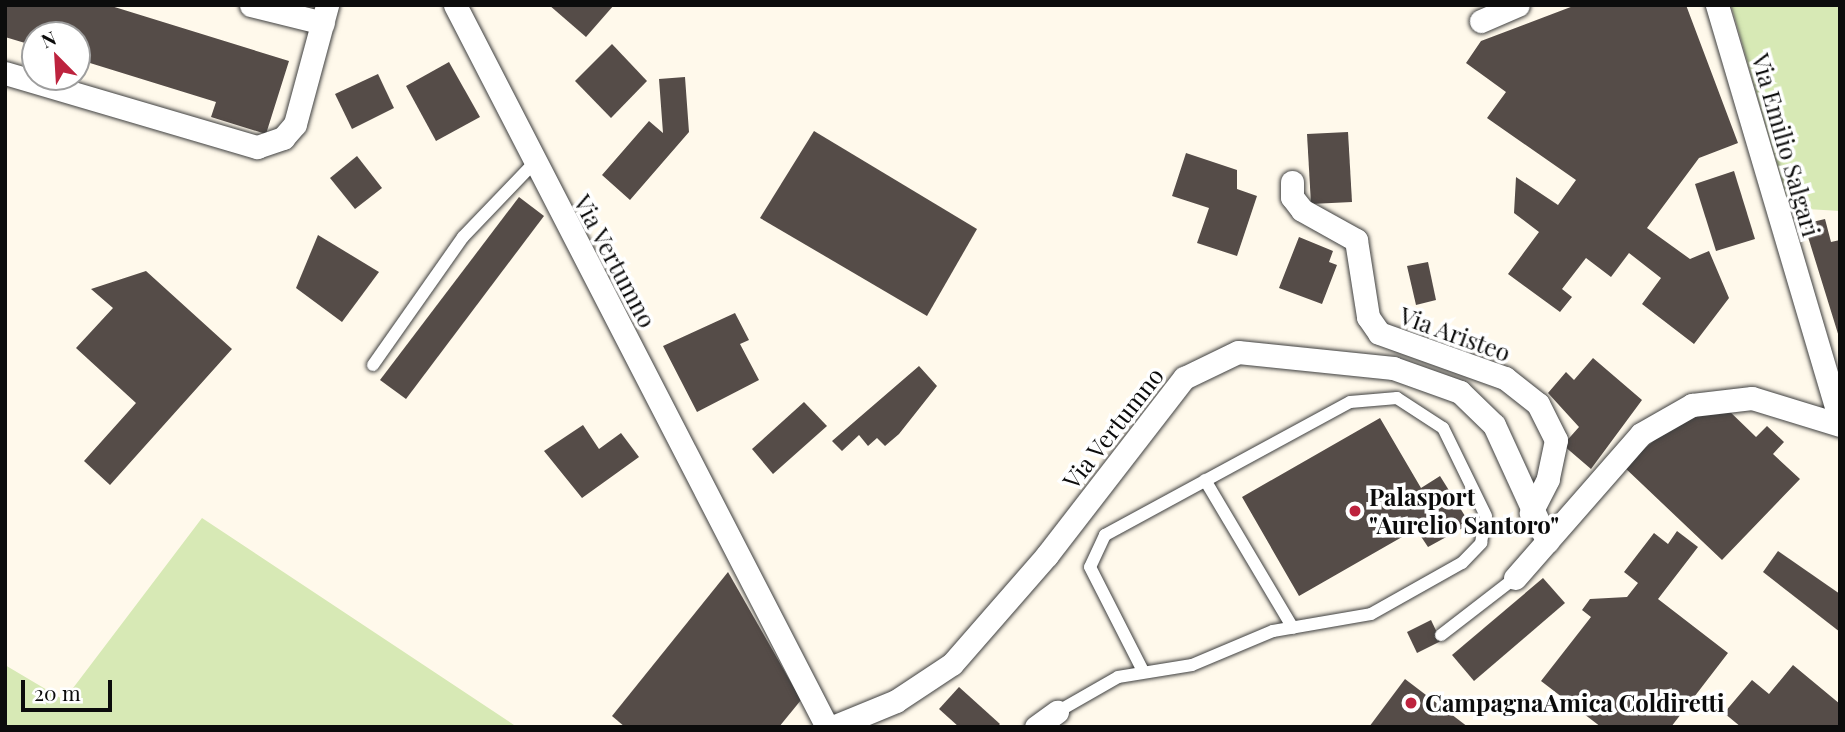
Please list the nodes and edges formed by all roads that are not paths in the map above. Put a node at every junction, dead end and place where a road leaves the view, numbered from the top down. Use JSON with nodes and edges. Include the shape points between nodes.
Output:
{"nodes":[{"id":1,"x":251,"y":5,"type":"edge"},
{"id":2,"x":455,"y":5,"type":"edge"},
{"id":3,"x":1518,"y":5,"type":"edge"},
{"id":4,"x":1717,"y":5,"type":"edge"},
{"id":5,"x":325,"y":14,"type":"edge"},
{"id":6,"x":1480,"y":21,"type":"dead end"},
{"id":7,"x":5,"y":73,"type":"edge"},
{"id":8,"x":534,"y":163,"type":"junction"},
{"id":9,"x":1292,"y":182,"type":"dead end"},
{"id":10,"x":373,"y":365,"type":"dead end"},
{"id":11,"x":1840,"y":423,"type":"edge"},
{"id":12,"x":1205,"y":480,"type":"junction"},
{"id":13,"x":1531,"y":513,"type":"junction"},
{"id":14,"x":1547,"y":541,"type":"junction"},
{"id":15,"x":1515,"y":578,"type":"joint"},
{"id":16,"x":1293,"y":628,"type":"junction"},
{"id":17,"x":1441,"y":635,"type":"dead end"},
{"id":18,"x":1143,"y":671,"type":"junction"},
{"id":19,"x":1057,"y":712,"type":"joint"},
{"id":20,"x":827,"y":727,"type":"edge"},
{"id":21,"x":833,"y":727,"type":"edge"},
{"id":22,"x":1036,"y":727,"type":"edge"}],
"edges":[{"from":1,"to":5,"type":"street"},
{"from":2,"to":8,"type":"street","name":"Via Vertumno"},
{"from":3,"to":6,"type":"street"},
{"from":4,"to":11,"type":"street","name":"Via Emilio Salgari"},
{"from":5,"to":7,"type":"street","via":[[295,124],[283,138],[257,148]]},
{"from":8,"to":10,"type":"lane","via":[[463,237]]},
{"from":8,"to":20,"type":"street","name":"Via Vertumno"},
{"from":9,"to":13,"type":"street","name":"Via Aristeo","via":[[1292,197],[1302,210],[1356,240],[1368,317],[1379,333],[1505,378],[1538,404],[1556,440],[1548,479]]},
{"from":11,"to":14,"type":"street","via":[[1752,398],[1692,405],[1641,434]]},
{"from":12,"to":16,"type":"lane"},
{"from":12,"to":16,"type":"lane","via":[[1361,400],[1411,403],[1451,439],[1486,516],[1485,534],[1472,554],[1378,611]]},
{"from":12,"to":18,"type":"lane","via":[[1112,529],[1090,558],[1094,578]]},
{"from":13,"to":14,"type":"street","name":"Via Vertumno"},
{"from":13,"to":21,"type":"street","name":"Via Vertumno","via":[[1494,425],[1452,387],[1384,367],[1257,350],[1226,355],[1184,378],[1047,555],[952,664],[896,701]]},
{"from":14,"to":15,"type":"street"},
{"from":15,"to":17,"type":"lane"},
{"from":16,"to":18,"type":"lane","via":[[1192,665]]},
{"from":18,"to":19,"type":"lane","via":[[1118,677]]},
{"from":19,"to":22,"type":"street"}]}
